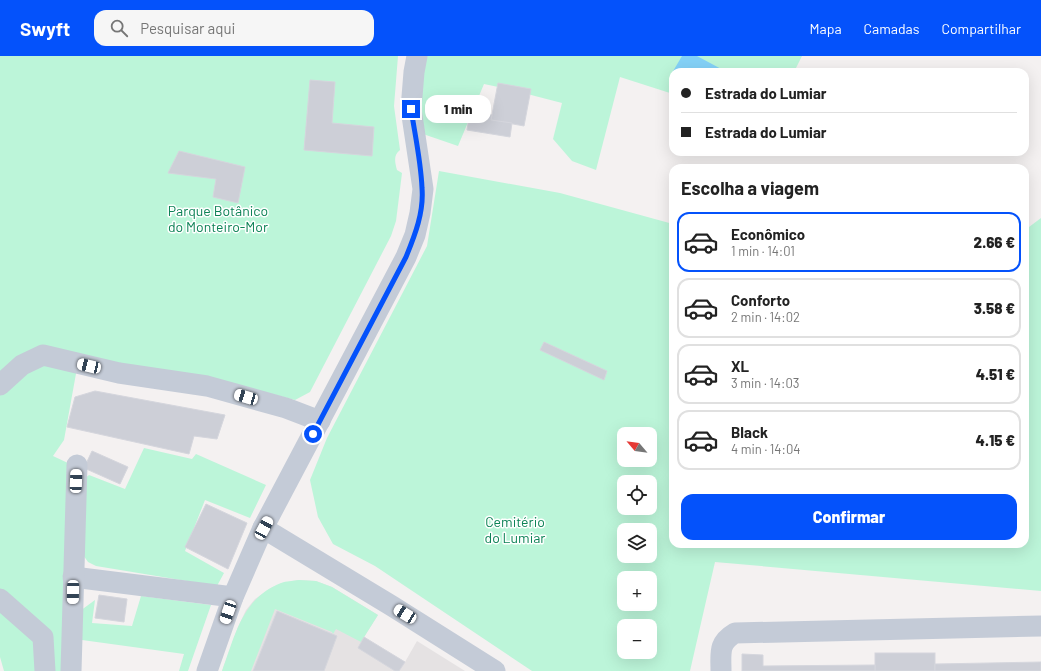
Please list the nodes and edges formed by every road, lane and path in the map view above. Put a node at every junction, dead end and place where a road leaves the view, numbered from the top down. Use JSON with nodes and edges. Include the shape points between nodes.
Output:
{"nodes":[{"id":1,"x":417,"y":56,"type":"edge"},
{"id":2,"x":0,"y":385,"type":"edge"},
{"id":3,"x":320,"y":421,"type":"junction"},
{"id":4,"x":76,"y":465,"type":"dead end"},
{"id":5,"x":264,"y":528,"type":"junction"},
{"id":6,"x":73,"y":577,"type":"junction"},
{"id":7,"x":233,"y":598,"type":"junction"},
{"id":8,"x":0,"y":599,"type":"edge"},
{"id":9,"x":1041,"y":626,"type":"edge"},
{"id":10,"x":45,"y":671,"type":"edge"},
{"id":11,"x":71,"y":671,"type":"edge"},
{"id":12,"x":207,"y":671,"type":"edge"},
{"id":13,"x":495,"y":671,"type":"edge"},
{"id":14,"x":721,"y":671,"type":"edge"}],
"edges":[{"from":1,"to":3,"type":"street","via":[[411,109],[422,189],[415,235]]},
{"from":2,"to":3,"type":"street","via":[[22,365],[43,355],[119,373],[207,386],[286,408]]},
{"from":3,"to":5,"type":"street"},
{"from":4,"to":6,"type":"street"},
{"from":5,"to":7,"type":"street"},
{"from":5,"to":13,"type":"street"},
{"from":6,"to":7,"type":"street"},
{"from":6,"to":11,"type":"street"},
{"from":7,"to":12,"type":"street"},
{"from":8,"to":10,"type":"street","via":[[43,637]]},
{"from":9,"to":14,"type":"street","via":[[735,633],[723,644]]}]}
